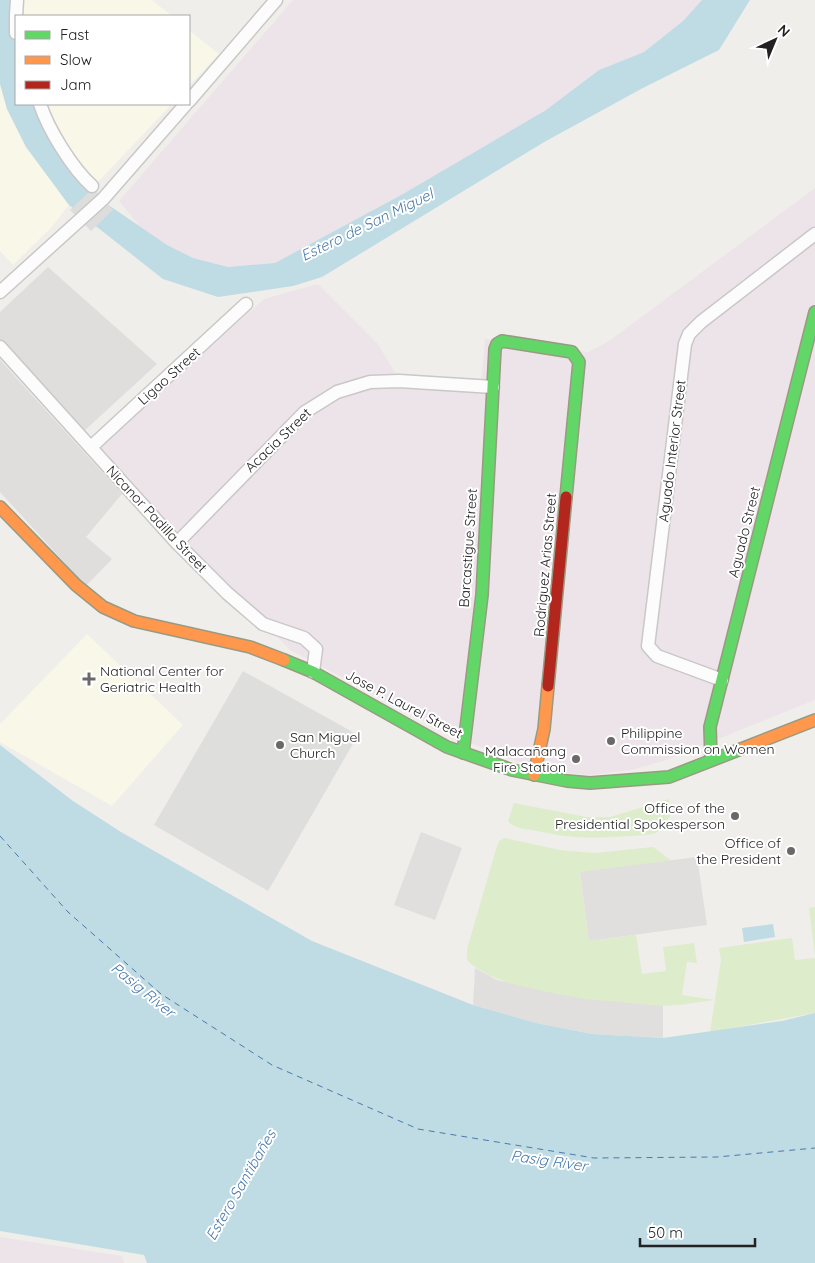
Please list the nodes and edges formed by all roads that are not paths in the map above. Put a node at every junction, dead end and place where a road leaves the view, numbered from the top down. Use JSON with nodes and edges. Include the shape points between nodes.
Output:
{"nodes":[{"id":1,"x":18,"y":0,"type":"edge"},
{"id":2,"x":276,"y":0,"type":"edge"},
{"id":3,"x":16,"y":15,"type":"edge"},
{"id":4,"x":190,"y":100,"type":"edge"},
{"id":5,"x":41,"y":105,"type":"edge"},
{"id":6,"x":185,"y":105,"type":"edge"},
{"id":7,"x":92,"y":186,"type":"dead end"},
{"id":8,"x":815,"y":234,"type":"edge"},
{"id":9,"x":0,"y":292,"type":"edge"},
{"id":10,"x":246,"y":304,"type":"dead end"},
{"id":11,"x":815,"y":312,"type":"edge"},
{"id":12,"x":496,"y":344,"type":"joint"},
{"id":13,"x":0,"y":347,"type":"edge"},
{"id":14,"x":493,"y":387,"type":"junction"},
{"id":15,"x":91,"y":447,"type":"junction"},
{"id":16,"x":0,"y":507,"type":"edge"},
{"id":17,"x":177,"y":543,"type":"junction"},
{"id":18,"x":313,"y":672,"type":"junction"},
{"id":19,"x":722,"y":680,"type":"junction"},
{"id":20,"x":815,"y":720,"type":"edge"},
{"id":21,"x":463,"y":753,"type":"junction"},
{"id":22,"x":712,"y":759,"type":"junction"},
{"id":23,"x":534,"y":775,"type":"junction"}],
"edges":[{"from":1,"to":3,"type":"street"},
{"from":2,"to":4,"type":"street"},
{"from":5,"to":7,"type":"street","via":[[67,155]]},
{"from":6,"to":9,"type":"street","via":[[103,199]]},
{"from":8,"to":19,"type":"street","name":"Aguado Interior Street","via":[[701,322],[689,334],[685,344],[648,646],[657,656]]},
{"from":10,"to":15,"type":"street","name":"Ligao Street"},
{"from":11,"to":19,"type":"street","name":"Aguado Street"},
{"from":12,"to":14,"type":"street","name":"Barcastigue Street"},
{"from":12,"to":23,"type":"street","name":"Rodriguez Arias Street","via":[[502,341],[572,352],[579,362],[544,729]]},
{"from":13,"to":15,"type":"street","name":"Nicanor Padilla Street"},
{"from":14,"to":17,"type":"street","name":"Acacia Street","via":[[399,381],[370,382],[336,392],[305,412]]},
{"from":14,"to":21,"type":"street","name":"Barcastigue Street","via":[[482,595]]},
{"from":15,"to":17,"type":"street","name":"Nicanor Padilla Street"},
{"from":16,"to":18,"type":"street","name":"Jose P. Laurel Street","via":[[102,607],[134,621],[250,647]]},
{"from":17,"to":18,"type":"street","name":"Nicanor Padilla Street","via":[[263,624],[304,638],[316,648]]},
{"from":18,"to":21,"type":"street","name":"Jose P. Laurel Street","via":[[426,736]]},
{"from":19,"to":22,"type":"street","name":"Aguado Street","via":[[710,727]]},
{"from":20,"to":22,"type":"street","name":"Jose P. Laurel Street"},
{"from":21,"to":23,"type":"street","name":"Jose P. Laurel Street"},
{"from":22,"to":23,"type":"street","name":"Jose P. Laurel Street","via":[[669,777],[590,783]]}]}
